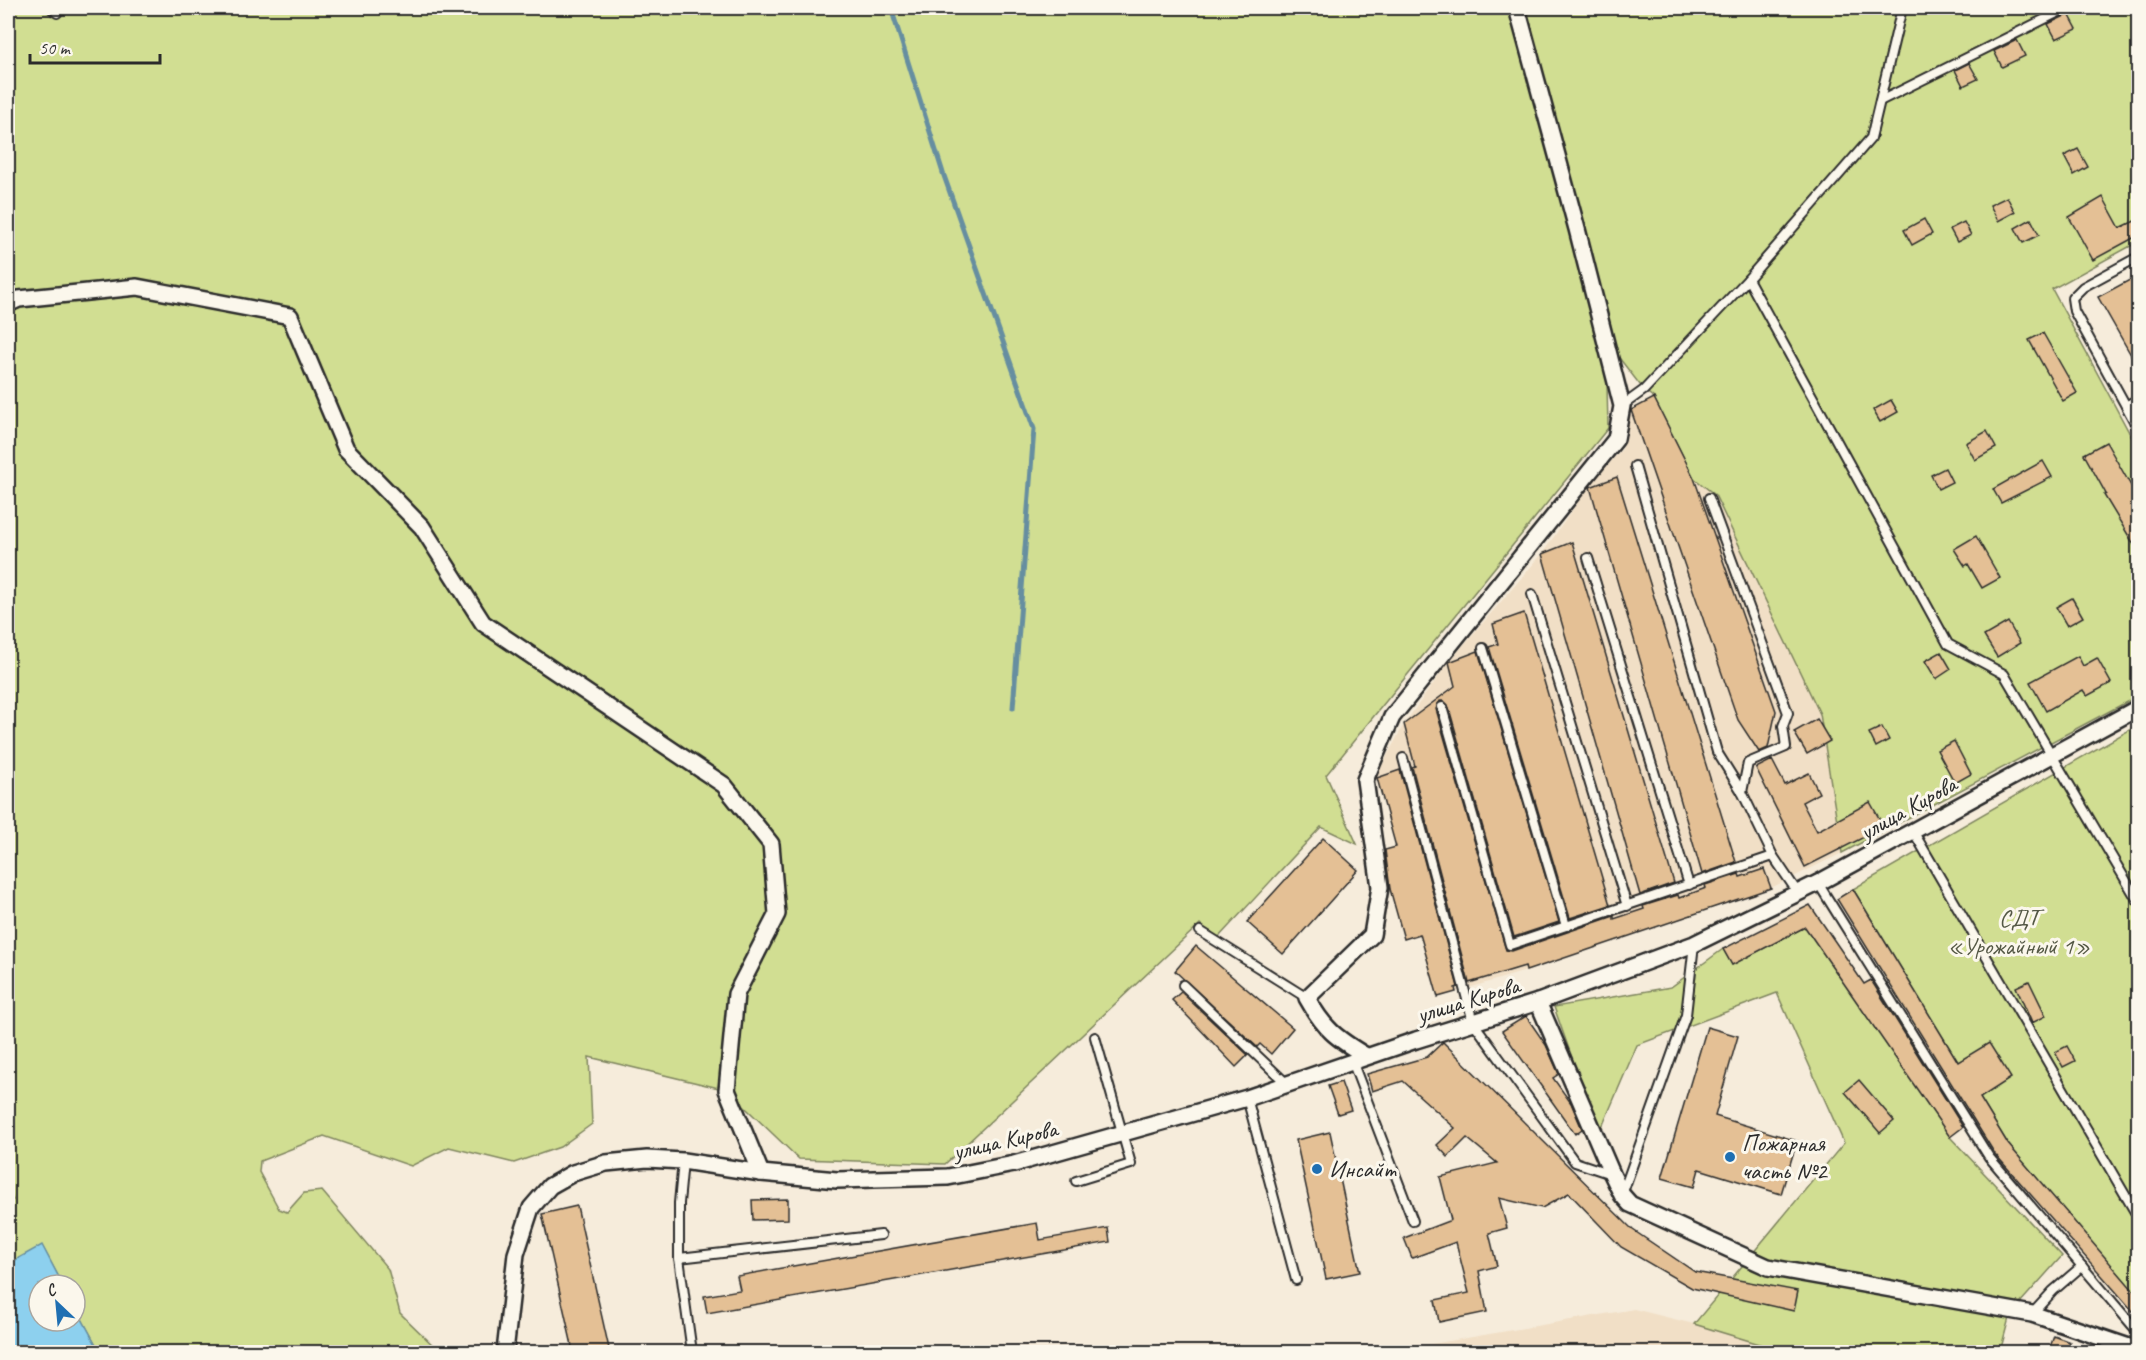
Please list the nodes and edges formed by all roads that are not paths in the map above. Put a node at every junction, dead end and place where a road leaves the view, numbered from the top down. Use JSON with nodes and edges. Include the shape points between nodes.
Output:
{"nodes":[{"id":1,"x":1517,"y":8,"type":"edge"},
{"id":2,"x":1902,"y":8,"type":"edge"},
{"id":3,"x":2067,"y":8,"type":"edge"},
{"id":4,"x":1880,"y":101,"type":"junction"},
{"id":5,"x":2139,"y":257,"type":"edge"},
{"id":6,"x":1748,"y":279,"type":"junction"},
{"id":7,"x":8,"y":304,"type":"edge"},
{"id":8,"x":2139,"y":399,"type":"edge"},
{"id":9,"x":1622,"y":406,"type":"junction"},
{"id":10,"x":2126,"y":406,"type":"junction"},
{"id":11,"x":2139,"y":428,"type":"edge"},
{"id":12,"x":1635,"y":466,"type":"dead end"},
{"id":13,"x":1709,"y":498,"type":"dead end"},
{"id":14,"x":1588,"y":558,"type":"dead end"},
{"id":15,"x":1532,"y":594,"type":"dead end"},
{"id":16,"x":1483,"y":648,"type":"dead end"},
{"id":17,"x":1442,"y":707,"type":"dead end"},
{"id":18,"x":2139,"y":708,"type":"edge"},
{"id":19,"x":2053,"y":754,"type":"junction"},
{"id":20,"x":1403,"y":758,"type":"dead end"},
{"id":21,"x":1742,"y":792,"type":"junction"},
{"id":22,"x":1913,"y":831,"type":"junction"},
{"id":23,"x":1773,"y":856,"type":"junction"},
{"id":24,"x":1818,"y":884,"type":"junction"},
{"id":25,"x":1689,"y":885,"type":"junction"},
{"id":26,"x":1798,"y":893,"type":"junction"},
{"id":27,"x":2139,"y":901,"type":"edge"},
{"id":28,"x":1627,"y":906,"type":"junction"},
{"id":29,"x":1566,"y":926,"type":"junction"},
{"id":30,"x":1200,"y":931,"type":"dead end"},
{"id":31,"x":1694,"y":944,"type":"junction"},
{"id":32,"x":1183,"y":985,"type":"dead end"},
{"id":33,"x":1307,"y":998,"type":"junction"},
{"id":34,"x":1538,"y":1002,"type":"junction"},
{"id":35,"x":1473,"y":1022,"type":"junction"},
{"id":36,"x":1095,"y":1037,"type":"dead end"},
{"id":37,"x":1359,"y":1059,"type":"junction"},
{"id":38,"x":1287,"y":1084,"type":"junction"},
{"id":39,"x":1246,"y":1098,"type":"junction"},
{"id":40,"x":1124,"y":1134,"type":"junction"},
{"id":41,"x":682,"y":1161,"type":"junction"},
{"id":42,"x":761,"y":1173,"type":"junction"},
{"id":43,"x":1612,"y":1174,"type":"junction"},
{"id":44,"x":1076,"y":1180,"type":"dead end"},
{"id":45,"x":1622,"y":1195,"type":"junction"},
{"id":46,"x":2139,"y":1217,"type":"edge"},
{"id":47,"x":1413,"y":1221,"type":"dead end"},
{"id":48,"x":881,"y":1235,"type":"dead end"},
{"id":49,"x":679,"y":1258,"type":"junction"},
{"id":50,"x":2082,"y":1266,"type":"junction"},
{"id":51,"x":1296,"y":1280,"type":"dead end"},
{"id":52,"x":2032,"y":1314,"type":"junction"},
{"id":53,"x":2139,"y":1332,"type":"edge"},
{"id":54,"x":2139,"y":1350,"type":"edge"},
{"id":55,"x":505,"y":1353,"type":"edge"},
{"id":56,"x":692,"y":1353,"type":"edge"}],
"edges":[{"from":1,"to":9,"type":"street"},
{"from":2,"to":4,"type":"lane"},
{"from":3,"to":4,"type":"lane"},
{"from":4,"to":6,"type":"lane","via":[[1871,138]]},
{"from":5,"to":10,"type":"lane","via":[[2083,287],[2072,298],[2074,311]]},
{"from":6,"to":9,"type":"lane","via":[[1644,390]]},
{"from":6,"to":19,"type":"lane","via":[[1948,644],[2004,674]]},
{"from":7,"to":42,"type":"street","via":[[19,299],[137,287],[290,316],[346,449],[422,527],[483,623],[724,785],[771,844],[777,914],[736,994],[727,1090]]},
{"from":8,"to":10,"type":"lane"},
{"from":9,"to":33,"type":"street","via":[[1616,439],[1392,717],[1365,780],[1380,887],[1372,935]]},
{"from":10,"to":11,"type":"lane"},
{"from":12,"to":21,"type":"lane","via":[[1717,752]]},
{"from":13,"to":21,"type":"lane","via":[[1788,713],[1783,726],[1786,747],[1748,763]]},
{"from":14,"to":25,"type":"lane"},
{"from":15,"to":28,"type":"lane"},
{"from":16,"to":29,"type":"lane"},
{"from":17,"to":29,"type":"lane","via":[[1510,945]]},
{"from":18,"to":19,"type":"street","name":"улица Кирова"},
{"from":19,"to":22,"type":"street","name":"улица Кирова"},
{"from":19,"to":27,"type":"lane"},
{"from":20,"to":35,"type":"lane"},
{"from":21,"to":23,"type":"lane"},
{"from":22,"to":24,"type":"street","name":"улица Кирова"},
{"from":22,"to":46,"type":"lane"},
{"from":23,"to":25,"type":"lane"},
{"from":23,"to":26,"type":"lane"},
{"from":24,"to":26,"type":"street","name":"улица Кирова"},
{"from":24,"to":50,"type":"lane","via":[[1989,1157]]},
{"from":25,"to":28,"type":"lane"},
{"from":26,"to":31,"type":"street","name":"улица Кирова"},
{"from":28,"to":29,"type":"lane"},
{"from":30,"to":33,"type":"lane"},
{"from":31,"to":34,"type":"street","name":"улица Кирова"},
{"from":31,"to":45,"type":"lane","via":[[1686,1015]]},
{"from":32,"to":38,"type":"lane"},
{"from":33,"to":37,"type":"street","via":[[1319,1020]]},
{"from":34,"to":35,"type":"street","name":"улица Кирова"},
{"from":34,"to":43,"type":"street"},
{"from":35,"to":37,"type":"street","name":"улица Кирова"},
{"from":35,"to":43,"type":"lane","via":[[1575,1162]]},
{"from":36,"to":40,"type":"lane"},
{"from":37,"to":38,"type":"street","name":"улица Кирова"},
{"from":37,"to":47,"type":"lane"},
{"from":38,"to":39,"type":"street","name":"улица Кирова"},
{"from":39,"to":40,"type":"street","name":"улица Кирова"},
{"from":39,"to":51,"type":"lane"},
{"from":40,"to":42,"type":"street","name":"улица Кирова","via":[[1014,1164],[948,1177],[837,1180]]},
{"from":40,"to":44,"type":"lane","via":[[1131,1164]]},
{"from":41,"to":42,"type":"street","name":"улица Кирова"},
{"from":41,"to":49,"type":"lane"},
{"from":41,"to":55,"type":"street","name":"улица Кирова","via":[[606,1163],[573,1173],[550,1186],[531,1208],[516,1254]]},
{"from":43,"to":45,"type":"street"},
{"from":45,"to":52,"type":"street","via":[[1630,1204],[1768,1267]]},
{"from":48,"to":49,"type":"lane"},
{"from":49,"to":56,"type":"lane"},
{"from":50,"to":52,"type":"lane"},
{"from":50,"to":53,"type":"lane"},
{"from":52,"to":54,"type":"street"}]}
